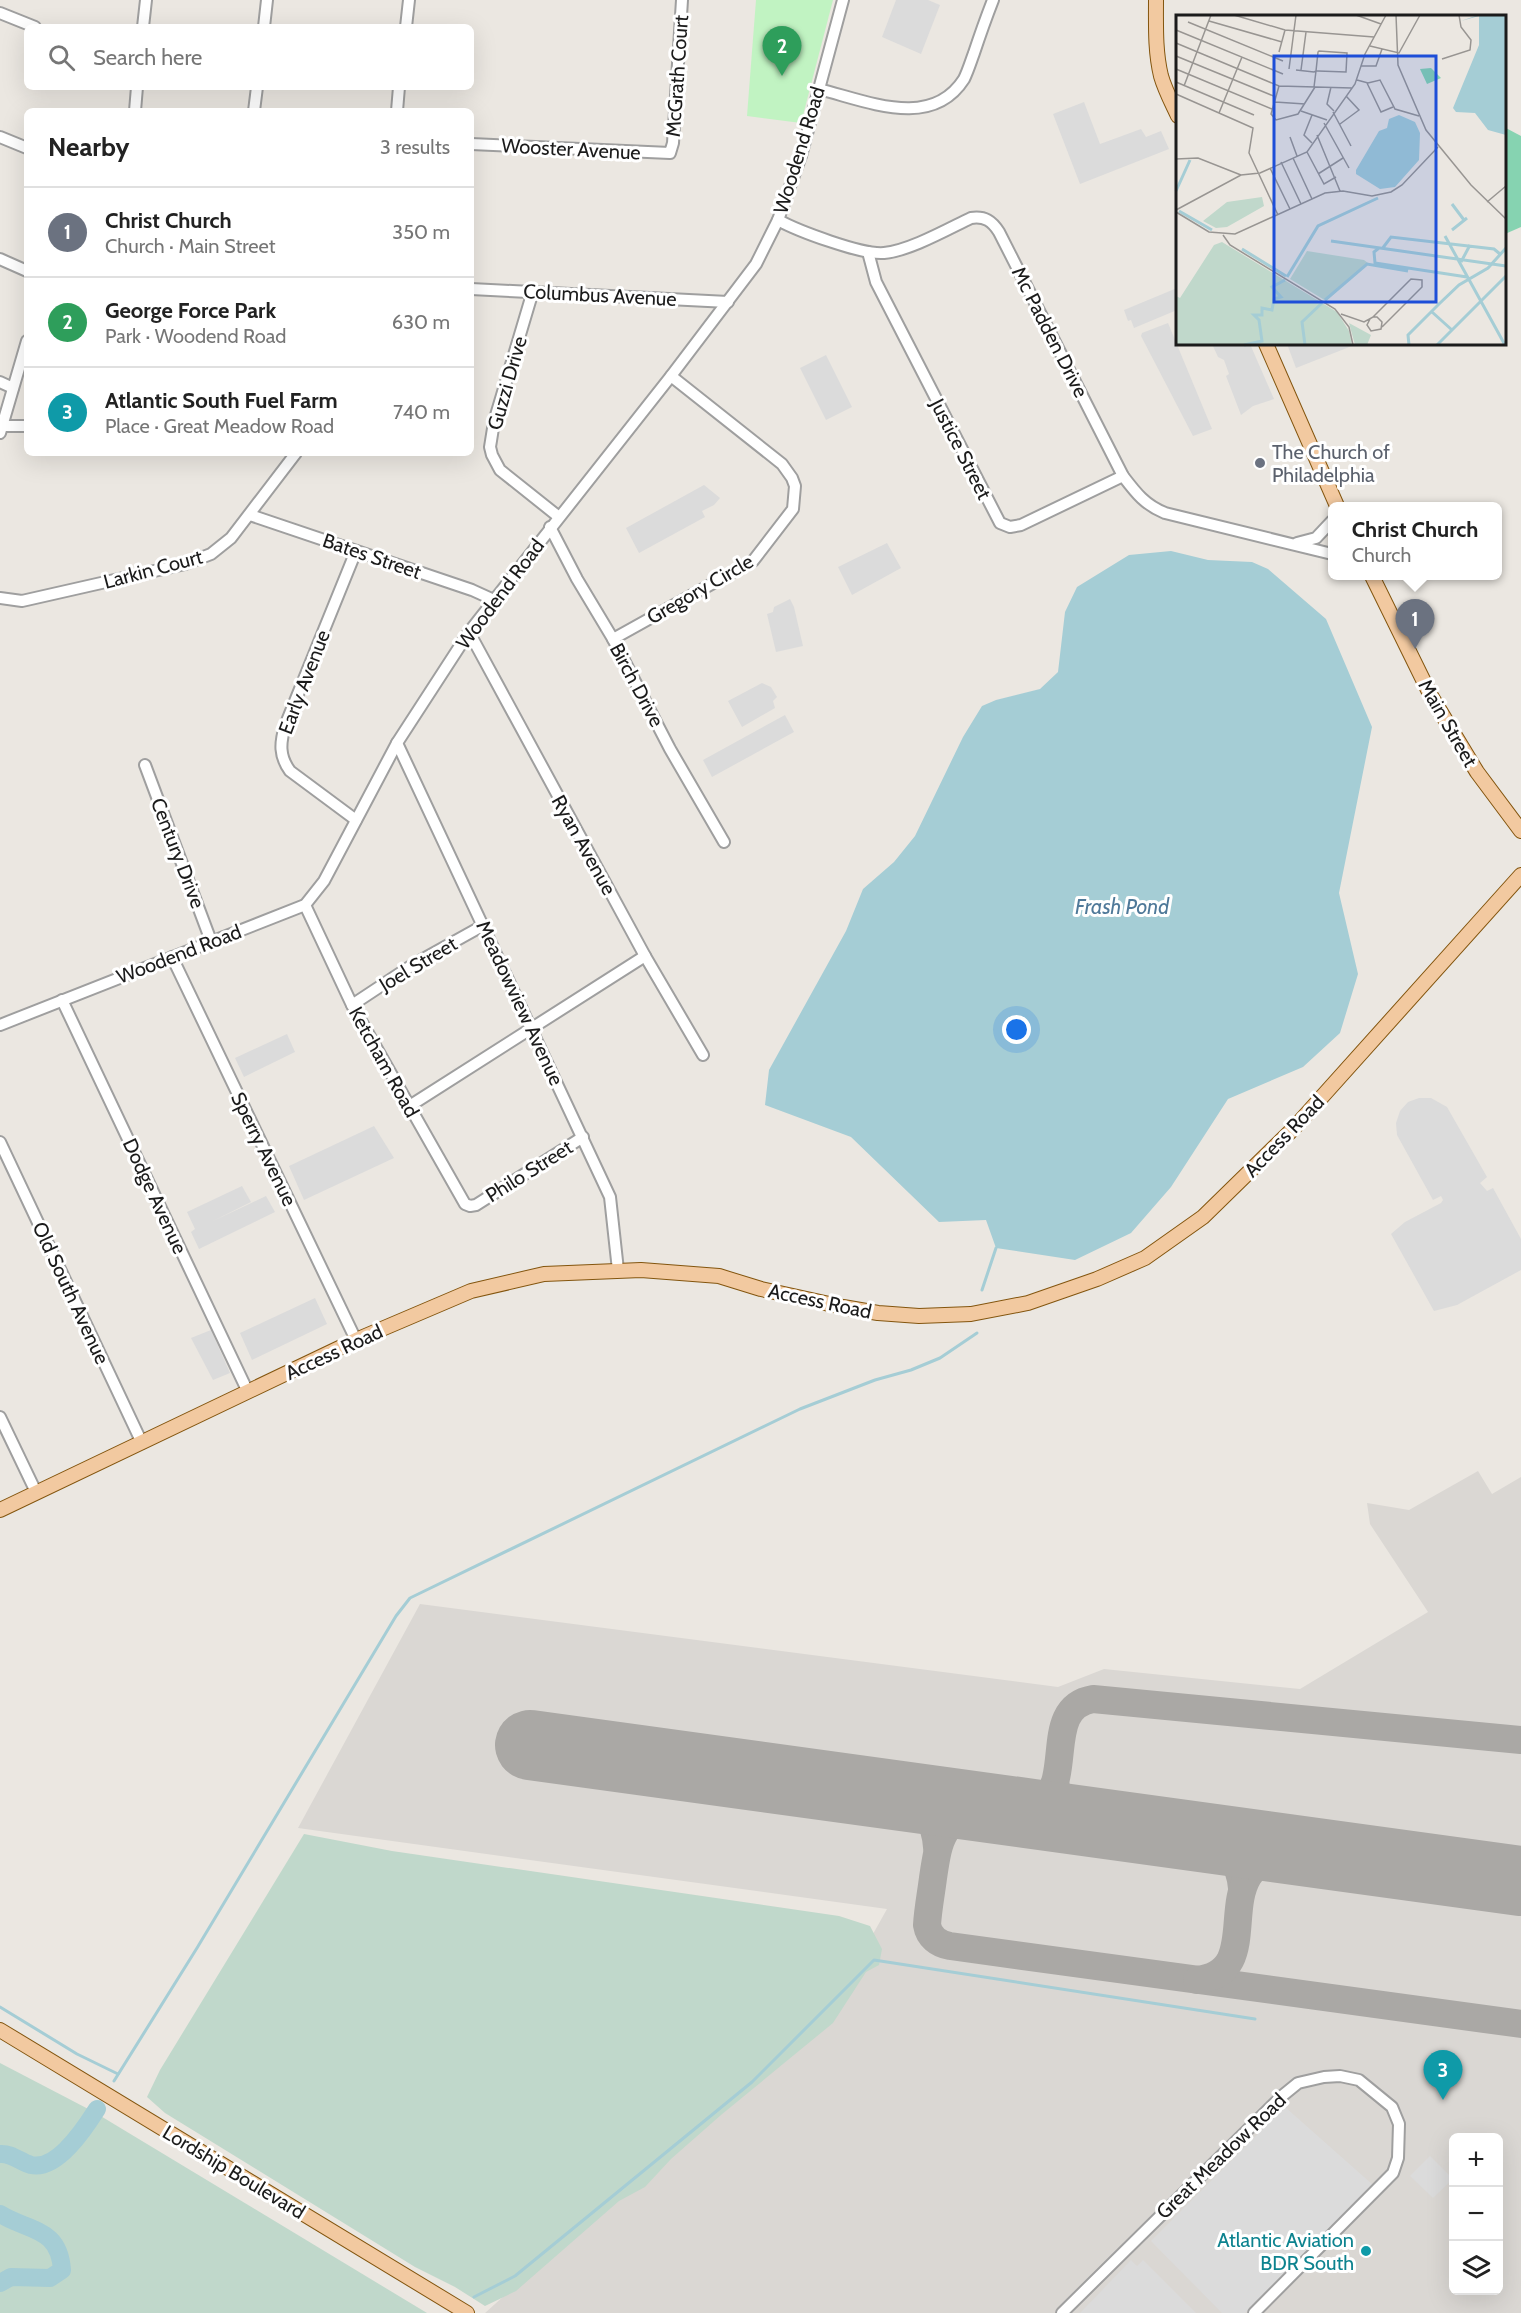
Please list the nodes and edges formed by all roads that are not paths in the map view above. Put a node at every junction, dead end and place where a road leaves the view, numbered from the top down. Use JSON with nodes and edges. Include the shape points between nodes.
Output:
{"nodes":[{"id":1,"x":146,"y":0,"type":"edge"},
{"id":2,"x":267,"y":0,"type":"edge"},
{"id":3,"x":409,"y":0,"type":"edge"},
{"id":4,"x":682,"y":0,"type":"edge"},
{"id":5,"x":843,"y":0,"type":"edge"},
{"id":6,"x":993,"y":0,"type":"edge"},
{"id":7,"x":1155,"y":0,"type":"edge"},
{"id":8,"x":0,"y":13,"type":"edge"},
{"id":9,"x":28,"y":24,"type":"edge"},
{"id":10,"x":143,"y":24,"type":"edge"},
{"id":11,"x":264,"y":24,"type":"edge"},
{"id":12,"x":406,"y":24,"type":"edge"},
{"id":13,"x":818,"y":89,"type":"junction"},
{"id":14,"x":137,"y":90,"type":"edge"},
{"id":15,"x":257,"y":90,"type":"edge"},
{"id":16,"x":399,"y":90,"type":"edge"},
{"id":17,"x":135,"y":108,"type":"edge"},
{"id":18,"x":254,"y":108,"type":"edge"},
{"id":19,"x":397,"y":108,"type":"edge"},
{"id":20,"x":1176,"y":111,"type":"edge"},
{"id":21,"x":1,"y":139,"type":"edge"},
{"id":22,"x":474,"y":144,"type":"edge"},
{"id":23,"x":24,"y":147,"type":"edge"},
{"id":24,"x":670,"y":153,"type":"joint"},
{"id":25,"x":778,"y":220,"type":"junction"},
{"id":26,"x":868,"y":252,"type":"junction"},
{"id":27,"x":0,"y":259,"type":"edge"},
{"id":28,"x":24,"y":270,"type":"edge"},
{"id":29,"x":474,"y":289,"type":"edge"},
{"id":30,"x":533,"y":291,"type":"junction"},
{"id":31,"x":728,"y":302,"type":"junction"},
{"id":32,"x":1266,"y":345,"type":"edge"},
{"id":33,"x":24,"y":351,"type":"edge"},
{"id":34,"x":671,"y":376,"type":"junction"},
{"id":35,"x":0,"y":382,"type":"edge"},
{"id":36,"x":13,"y":388,"type":"junction"},
{"id":37,"x":24,"y":426,"type":"edge"},
{"id":38,"x":1,"y":430,"type":"edge"},
{"id":39,"x":294,"y":456,"type":"edge"},
{"id":40,"x":1123,"y":476,"type":"junction"},
{"id":41,"x":1335,"y":502,"type":"edge"},
{"id":42,"x":250,"y":516,"type":"junction"},
{"id":43,"x":559,"y":517,"type":"junction"},
{"id":44,"x":1328,"y":525,"type":"edge"},
{"id":45,"x":550,"y":527,"type":"junction"},
{"id":46,"x":1294,"y":544,"type":"junction"},
{"id":47,"x":356,"y":551,"type":"junction"},
{"id":48,"x":1328,"y":553,"type":"edge"},
{"id":49,"x":1374,"y":580,"type":"edge"},
{"id":50,"x":0,"y":598,"type":"edge"},
{"id":51,"x":494,"y":600,"type":"junction"},
{"id":52,"x":469,"y":632,"type":"junction"},
{"id":53,"x":613,"y":639,"type":"junction"},
{"id":54,"x":397,"y":744,"type":"junction"},
{"id":55,"x":145,"y":765,"type":"dead end"},
{"id":56,"x":356,"y":820,"type":"junction"},
{"id":57,"x":1521,"y":831,"type":"edge"},
{"id":58,"x":724,"y":842,"type":"dead end"},
{"id":59,"x":1521,"y":875,"type":"edge"},
{"id":60,"x":305,"y":905,"type":"junction"},
{"id":61,"x":484,"y":925,"type":"junction"},
{"id":62,"x":212,"y":941,"type":"junction"},
{"id":63,"x":645,"y":956,"type":"junction"},
{"id":64,"x":172,"y":957,"type":"junction"},
{"id":65,"x":62,"y":1000,"type":"junction"},
{"id":66,"x":352,"y":1005,"type":"junction"},
{"id":67,"x":0,"y":1025,"type":"edge"},
{"id":68,"x":531,"y":1029,"type":"junction"},
{"id":69,"x":703,"y":1055,"type":"dead end"},
{"id":70,"x":408,"y":1107,"type":"junction"},
{"id":71,"x":583,"y":1137,"type":"junction"},
{"id":72,"x":0,"y":1142,"type":"edge"},
{"id":73,"x":476,"y":1205,"type":"joint"},
{"id":74,"x":618,"y":1270,"type":"junction"},
{"id":75,"x":356,"y":1340,"type":"junction"},
{"id":76,"x":248,"y":1392,"type":"junction"},
{"id":77,"x":0,"y":1417,"type":"edge"},
{"id":78,"x":142,"y":1443,"type":"junction"},
{"id":79,"x":36,"y":1492,"type":"junction"},
{"id":80,"x":0,"y":1510,"type":"edge"},
{"id":81,"x":0,"y":2030,"type":"edge"},
{"id":82,"x":467,"y":2313,"type":"edge"},
{"id":83,"x":1062,"y":2313,"type":"edge"},
{"id":84,"x":1254,"y":2313,"type":"edge"}],
"edges":[{"from":1,"to":10,"type":"street"},
{"from":2,"to":11,"type":"street"},
{"from":3,"to":12,"type":"street"},
{"from":4,"to":24,"type":"street","name":"McGrath Court"},
{"from":5,"to":13,"type":"street","name":"Woodend Road"},
{"from":6,"to":13,"type":"street","via":[[964,78],[942,101],[925,108],[905,109]]},
{"from":7,"to":20,"type":"main road","via":[[1158,60]]},
{"from":8,"to":9,"type":"street"},
{"from":13,"to":25,"type":"street","name":"Woodend Road","via":[[801,156]]},
{"from":14,"to":17,"type":"street"},
{"from":15,"to":18,"type":"street"},
{"from":16,"to":19,"type":"street"},
{"from":21,"to":23,"type":"street"},
{"from":22,"to":24,"type":"street","name":"Wooster Avenue"},
{"from":25,"to":26,"type":"street","name":"Mc Padden Drive","via":[[796,230]]},
{"from":25,"to":31,"type":"street","name":"Woodend Road","via":[[756,264]]},
{"from":26,"to":40,"type":"street","name":"Mc Padden Drive","via":[[885,253],[904,247],[971,218],[989,220],[999,232]]},
{"from":26,"to":40,"type":"street","name":"Justice Street","via":[[876,282],[1000,523],[1010,527],[1021,525]]},
{"from":27,"to":28,"type":"street"},
{"from":29,"to":30,"type":"street","name":"Columbus Avenue"},
{"from":30,"to":31,"type":"street","name":"Columbus Avenue"},
{"from":30,"to":43,"type":"street","name":"Guzzi Drive","via":[[490,447],[495,463],[505,475]]},
{"from":31,"to":34,"type":"street","name":"Woodend Road"},
{"from":32,"to":41,"type":"main road"},
{"from":33,"to":36,"type":"street"},
{"from":34,"to":43,"type":"street","name":"Woodend Road"},
{"from":34,"to":53,"type":"street","name":"Gregory Circle","via":[[782,464],[792,478],[795,502],[753,561]]},
{"from":35,"to":36,"type":"street"},
{"from":36,"to":38,"type":"street"},
{"from":37,"to":38,"type":"street"},
{"from":39,"to":42,"type":"street","name":"Larkin Court"},
{"from":40,"to":46,"type":"street","name":"Mc Padden Drive","via":[[1152,508]]},
{"from":42,"to":47,"type":"street","name":"Bates Street"},
{"from":42,"to":50,"type":"street","name":"Larkin Court","via":[[221,548],[200,559],[22,601]]},
{"from":43,"to":45,"type":"street","name":"Woodend Road"},
{"from":44,"to":46,"type":"street","via":[[1316,538]]},
{"from":45,"to":51,"type":"street","name":"Woodend Road"},
{"from":45,"to":53,"type":"street","name":"Birch Drive"},
{"from":46,"to":48,"type":"street","name":"Mc Padden Drive"},
{"from":47,"to":51,"type":"street","name":"Bates Street"},
{"from":47,"to":56,"type":"street","name":"Early Avenue","via":[[280,745],[290,771]]},
{"from":49,"to":57,"type":"main road","name":"Main Street","via":[[1431,696],[1477,772]]},
{"from":51,"to":52,"type":"street","name":"Woodend Road"},
{"from":52,"to":54,"type":"street","name":"Woodend Road"},
{"from":52,"to":63,"type":"street","name":"Ryan Avenue"},
{"from":53,"to":58,"type":"street","name":"Birch Drive"},
{"from":54,"to":56,"type":"street","name":"Woodend Road"},
{"from":54,"to":61,"type":"street","name":"Meadowview Avenue"},
{"from":55,"to":62,"type":"street","name":"Century Drive"},
{"from":56,"to":60,"type":"street","name":"Woodend Road","via":[[324,881]]},
{"from":59,"to":74,"type":"main road","name":"Access Road","via":[[1294,1128],[1203,1217],[1134,1263],[1029,1303],[971,1314],[919,1316],[843,1307],[719,1276]]},
{"from":60,"to":62,"type":"street","name":"Woodend Road"},
{"from":60,"to":66,"type":"street","name":"Ketcham Road"},
{"from":61,"to":66,"type":"street","name":"Joel Street"},
{"from":61,"to":68,"type":"street","name":"Meadowview Avenue"},
{"from":62,"to":64,"type":"street","name":"Woodend Road"},
{"from":63,"to":68,"type":"street"},
{"from":63,"to":69,"type":"street","name":"Ryan Avenue"},
{"from":64,"to":65,"type":"street","name":"Woodend Road"},
{"from":64,"to":75,"type":"street","name":"Sperry Avenue"},
{"from":65,"to":67,"type":"street","name":"Woodend Road"},
{"from":65,"to":76,"type":"street","name":"Dodge Avenue"},
{"from":66,"to":70,"type":"street","name":"Ketcham Road"},
{"from":68,"to":70,"type":"street"},
{"from":68,"to":71,"type":"street","name":"Meadowview Avenue"},
{"from":70,"to":73,"type":"street","name":"Ketcham Road","via":[[461,1201]]},
{"from":71,"to":73,"type":"street","name":"Philo Street"},
{"from":71,"to":74,"type":"street","name":"Meadowview Avenue","via":[[610,1197]]},
{"from":72,"to":78,"type":"street","name":"Old South Avenue"},
{"from":74,"to":75,"type":"main road","name":"Access Road","via":[[544,1274],[471,1291]]},
{"from":75,"to":76,"type":"main road","name":"Access Road"},
{"from":76,"to":78,"type":"main road","name":"Access Road"},
{"from":77,"to":79,"type":"street"},
{"from":78,"to":79,"type":"main road","name":"Access Road"},
{"from":79,"to":80,"type":"main road","name":"Access Road"},
{"from":81,"to":82,"type":"main road","name":"Lordship Boulevard"},
{"from":83,"to":84,"type":"street","name":"Great Meadow Road","via":[[1298,2083],[1340,2076],[1359,2080],[1392,2107],[1399,2124],[1398,2158],[1393,2173]]}]}
